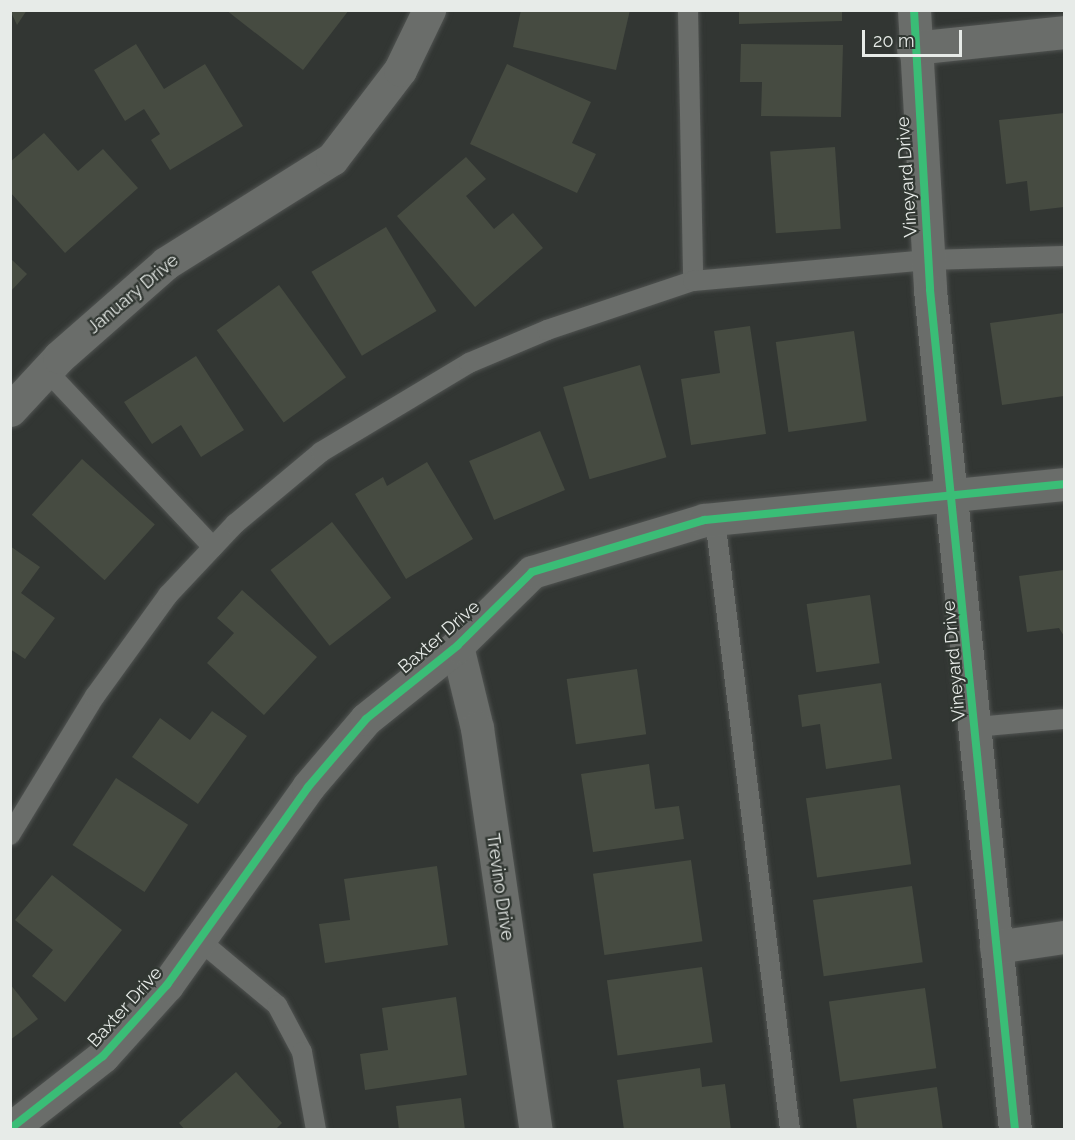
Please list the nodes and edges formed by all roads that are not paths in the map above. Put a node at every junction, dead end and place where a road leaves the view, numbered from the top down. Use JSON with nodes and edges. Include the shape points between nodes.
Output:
{"nodes":[{"id":1,"x":429,"y":10,"type":"edge"},
{"id":2,"x":688,"y":10,"type":"edge"},
{"id":3,"x":914,"y":10,"type":"edge"},
{"id":4,"x":1065,"y":32,"type":"edge"},
{"id":5,"x":913,"y":48,"type":"junction"},
{"id":6,"x":1065,"y":256,"type":"edge"},
{"id":7,"x":928,"y":260,"type":"junction"},
{"id":8,"x":693,"y":281,"type":"junction"},
{"id":9,"x":47,"y":370,"type":"junction"},
{"id":10,"x":10,"y":410,"type":"edge"},
{"id":11,"x":1065,"y":484,"type":"edge"},
{"id":12,"x":954,"y":494,"type":"junction"},
{"id":13,"x":715,"y":519,"type":"junction"},
{"id":14,"x":213,"y":547,"type":"junction"},
{"id":15,"x":457,"y":646,"type":"junction"},
{"id":16,"x":1065,"y":719,"type":"edge"},
{"id":17,"x":976,"y":727,"type":"junction"},
{"id":18,"x":10,"y":835,"type":"edge"},
{"id":19,"x":1065,"y":937,"type":"edge"},
{"id":20,"x":198,"y":939,"type":"junction"},
{"id":21,"x":996,"y":947,"type":"junction"},
{"id":22,"x":10,"y":1129,"type":"edge"},
{"id":23,"x":316,"y":1130,"type":"edge"},
{"id":24,"x":536,"y":1130,"type":"edge"},
{"id":25,"x":790,"y":1130,"type":"edge"},
{"id":26,"x":1015,"y":1130,"type":"edge"}],
"edges":[{"from":1,"to":9,"type":"street","name":"January Drive","via":[[400,70],[332,159],[166,263]]},
{"from":2,"to":8,"type":"lane"},
{"from":3,"to":5,"type":"street","name":"Vineyard Drive"},
{"from":4,"to":5,"type":"street"},
{"from":5,"to":7,"type":"street","name":"Vineyard Drive"},
{"from":6,"to":7,"type":"lane"},
{"from":7,"to":8,"type":"lane"},
{"from":7,"to":12,"type":"street","name":"Vineyard Drive"},
{"from":8,"to":14,"type":"lane","via":[[547,330],[469,363],[321,452]]},
{"from":9,"to":10,"type":"street","name":"January Drive"},
{"from":9,"to":14,"type":"lane"},
{"from":11,"to":12,"type":"street","name":"Baxter Drive"},
{"from":12,"to":13,"type":"street","name":"Baxter Drive"},
{"from":12,"to":17,"type":"street","name":"Vineyard Drive"},
{"from":13,"to":15,"type":"street","name":"Baxter Drive","via":[[532,572]]},
{"from":13,"to":25,"type":"lane"},
{"from":14,"to":18,"type":"lane","via":[[168,595],[95,696]]},
{"from":15,"to":20,"type":"street","name":"Baxter Drive","via":[[366,719],[308,787]]},
{"from":15,"to":24,"type":"street","name":"Trevino Drive","via":[[477,728]]},
{"from":16,"to":17,"type":"lane"},
{"from":17,"to":21,"type":"street","name":"Vineyard Drive"},
{"from":19,"to":21,"type":"street"},
{"from":20,"to":22,"type":"street","name":"Baxter Drive","via":[[167,985],[103,1056]]},
{"from":20,"to":23,"type":"lane","via":[[278,1005],[302,1052]]},
{"from":21,"to":26,"type":"street","name":"Vineyard Drive"}]}
